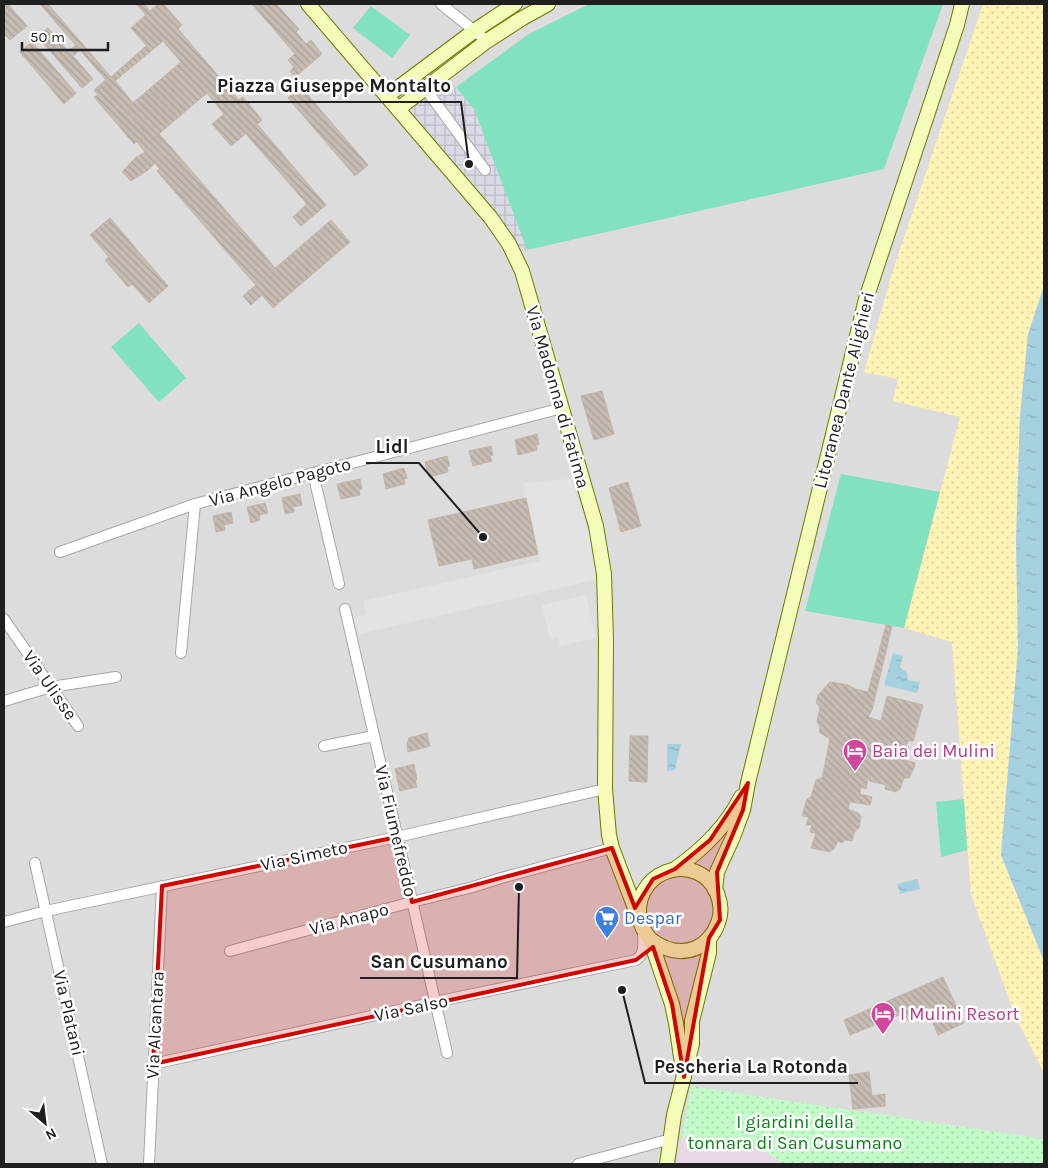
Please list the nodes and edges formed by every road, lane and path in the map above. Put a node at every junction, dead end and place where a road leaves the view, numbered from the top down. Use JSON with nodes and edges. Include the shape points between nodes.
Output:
{"nodes":[{"id":1,"x":308,"y":4,"type":"edge"},
{"id":2,"x":441,"y":4,"type":"edge"},
{"id":3,"x":515,"y":4,"type":"edge"},
{"id":4,"x":548,"y":4,"type":"edge"},
{"id":5,"x":962,"y":4,"type":"edge"},
{"id":6,"x":474,"y":31,"type":"junction"},
{"id":7,"x":487,"y":41,"type":"junction"},
{"id":8,"x":426,"y":88,"type":"junction"},
{"id":9,"x":387,"y":96,"type":"junction"},
{"id":10,"x":398,"y":109,"type":"junction"},
{"id":11,"x":485,"y":170,"type":"dead end"},
{"id":12,"x":562,"y":408,"type":"junction"},
{"id":13,"x":314,"y":473,"type":"junction"},
{"id":14,"x":195,"y":504,"type":"junction"},
{"id":15,"x":60,"y":552,"type":"dead end"},
{"id":16,"x":338,"y":584,"type":"dead end"},
{"id":17,"x":344,"y":609,"type":"dead end"},
{"id":18,"x":4,"y":619,"type":"edge"},
{"id":19,"x":181,"y":653,"type":"dead end"},
{"id":20,"x":116,"y":677,"type":"dead end"},
{"id":21,"x":51,"y":687,"type":"junction"},
{"id":22,"x":4,"y":701,"type":"edge"},
{"id":23,"x":78,"y":726,"type":"dead end"},
{"id":24,"x":374,"y":736,"type":"junction"},
{"id":25,"x":324,"y":746,"type":"dead end"},
{"id":26,"x":748,"y":783,"type":"junction"},
{"id":27,"x":605,"y":789,"type":"junction"},
{"id":28,"x":397,"y":836,"type":"junction"},
{"id":29,"x":612,"y":848,"type":"junction"},
{"id":30,"x":35,"y":863,"type":"dead end"},
{"id":31,"x":617,"y":864,"type":"junction"},
{"id":32,"x":675,"y":869,"type":"junction"},
{"id":33,"x":653,"y":879,"type":"junction"},
{"id":34,"x":162,"y":886,"type":"junction"},
{"id":35,"x":715,"y":890,"type":"junction"},
{"id":36,"x":412,"y":902,"type":"junction"},
{"id":37,"x":46,"y":912,"type":"junction"},
{"id":38,"x":4,"y":922,"type":"edge"},
{"id":39,"x":644,"y":928,"type":"junction"},
{"id":40,"x":709,"y":938,"type":"junction"},
{"id":41,"x":230,"y":951,"type":"dead end"},
{"id":42,"x":435,"y":1002,"type":"junction"},
{"id":43,"x":447,"y":1054,"type":"dead end"},
{"id":44,"x":153,"y":1064,"type":"junction"},
{"id":45,"x":684,"y":1077,"type":"junction"},
{"id":46,"x":670,"y":1139,"type":"junction"},
{"id":47,"x":102,"y":1164,"type":"edge"},
{"id":48,"x":149,"y":1164,"type":"edge"},
{"id":49,"x":578,"y":1164,"type":"edge"},
{"id":50,"x":667,"y":1164,"type":"edge"}],
"edges":[{"from":1,"to":9,"type":"main road","name":"Via Madonna di Fatima"},
{"from":2,"to":6,"type":"street"},
{"from":3,"to":6,"type":"main road"},
{"from":4,"to":7,"type":"main road"},
{"from":5,"to":26,"type":"main road","name":"Litoranea Dante Alighieri","via":[[866,300]]},
{"from":6,"to":7,"type":"street"},
{"from":6,"to":9,"type":"main road"},
{"from":7,"to":8,"type":"main road"},
{"from":8,"to":10,"type":"main road"},
{"from":8,"to":11,"type":"street"},
{"from":9,"to":10,"type":"main road","name":"Via Madonna di Fatima"},
{"from":10,"to":12,"type":"main road","name":"Via Madonna di Fatima","via":[[491,218],[509,244],[522,270]]},
{"from":12,"to":13,"type":"street","name":"Via Angelo Pagoto"},
{"from":12,"to":27,"type":"main road","name":"Via Madonna di Fatima","via":[[596,526],[604,574]]},
{"from":13,"to":14,"type":"street","name":"Via Angelo Pagoto"},
{"from":13,"to":16,"type":"street"},
{"from":14,"to":15,"type":"street","name":"Via Angelo Pagoto"},
{"from":14,"to":19,"type":"street"},
{"from":17,"to":24,"type":"street","name":"Via Fiumefreddo"},
{"from":18,"to":21,"type":"street","name":"Via Ulisse"},
{"from":20,"to":21,"type":"street"},
{"from":21,"to":22,"type":"street"},
{"from":21,"to":23,"type":"street","name":"Via Ulisse"},
{"from":24,"to":25,"type":"street"},
{"from":24,"to":28,"type":"street","name":"Via Fiumefreddo"},
{"from":26,"to":32,"type":"main road","via":[[725,823],[694,856]]},
{"from":26,"to":35,"type":"main road","via":[[743,810],[717,872]]},
{"from":27,"to":28,"type":"street","name":"Via Simeto"},
{"from":27,"to":29,"type":"main road","name":"Via Madonna di Fatima"},
{"from":28,"to":34,"type":"street","name":"Via Simeto"},
{"from":28,"to":36,"type":"street","name":"Via Fiumefreddo"},
{"from":29,"to":31,"type":"main road","name":"Via Madonna di Fatima"},
{"from":29,"to":36,"type":"street","name":"Via Anapo"},
{"from":30,"to":37,"type":"street","name":"Via Platani"},
{"from":31,"to":33,"type":"main road","via":[[632,879]]},
{"from":31,"to":39,"type":"main road","name":"Via Madonna di Fatima"},
{"from":32,"to":33,"type":"main road"},
{"from":32,"to":35,"type":"main road","via":[[698,873]]},
{"from":33,"to":39,"type":"main road","via":[[641,896],[639,906]]},
{"from":34,"to":37,"type":"street","name":"Via Simeto"},
{"from":34,"to":44,"type":"street","name":"Via Alcantara"},
{"from":35,"to":40,"type":"main road","via":[[721,910],[720,920]]},
{"from":36,"to":41,"type":"street","name":"Via Anapo"},
{"from":36,"to":42,"type":"street","name":"Via Fiumefreddo"},
{"from":37,"to":38,"type":"street","name":"Via Simeto"},
{"from":37,"to":47,"type":"street","name":"Via Platani"},
{"from":39,"to":40,"type":"main road","via":[[658,946],[669,950],[691,950]]},
{"from":39,"to":42,"type":"street","name":"Via Salso","via":[[644,946],[636,960]]},
{"from":39,"to":45,"type":"main road","name":"Via Madonna di Fatima","via":[[672,1004]]},
{"from":40,"to":45,"type":"main road","via":[[709,953],[692,1021],[692,1044]]},
{"from":42,"to":43,"type":"street","name":"Via Fiumefreddo"},
{"from":42,"to":44,"type":"street","name":"Via Salso"},
{"from":44,"to":48,"type":"street","name":"Via Alcantara"},
{"from":45,"to":46,"type":"main road"},
{"from":46,"to":49,"type":"street"},
{"from":46,"to":50,"type":"main road"}]}
